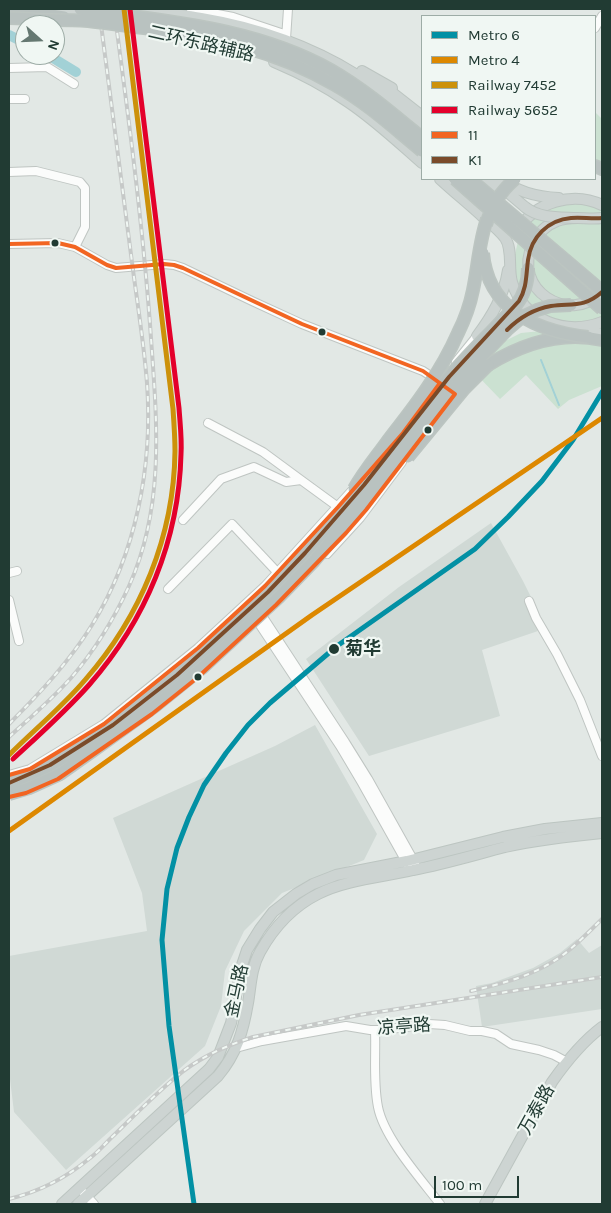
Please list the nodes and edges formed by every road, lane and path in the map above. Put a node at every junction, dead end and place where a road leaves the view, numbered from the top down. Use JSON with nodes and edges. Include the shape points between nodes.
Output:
{"nodes":[{"id":1,"x":12,"y":9,"type":"edge"},
{"id":2,"x":47,"y":9,"type":"edge"},
{"id":3,"x":77,"y":9,"type":"edge"},
{"id":4,"x":118,"y":9,"type":"edge"},
{"id":5,"x":191,"y":9,"type":"edge"},
{"id":6,"x":288,"y":9,"type":"edge"},
{"id":7,"x":9,"y":12,"type":"edge"},
{"id":8,"x":9,"y":18,"type":"edge"},
{"id":9,"x":86,"y":21,"type":"junction"},
{"id":10,"x":240,"y":31,"type":"junction"},
{"id":11,"x":227,"y":32,"type":"junction"},
{"id":12,"x":286,"y":36,"type":"junction"},
{"id":13,"x":322,"y":61,"type":"junction"},
{"id":14,"x":9,"y":68,"type":"edge"},
{"id":15,"x":358,"y":69,"type":"junction"},
{"id":16,"x":298,"y":73,"type":"junction"},
{"id":17,"x":74,"y":84,"type":"dead end"},
{"id":18,"x":9,"y":99,"type":"edge"},
{"id":19,"x":25,"y":99,"type":"dead end"},
{"id":20,"x":421,"y":107,"type":"edge"},
{"id":21,"x":421,"y":115,"type":"edge"},
{"id":22,"x":421,"y":126,"type":"edge"},
{"id":23,"x":421,"y":137,"type":"edge"},
{"id":24,"x":421,"y":137,"type":"edge"},
{"id":25,"x":421,"y":150,"type":"edge"},
{"id":26,"x":421,"y":162,"type":"edge"},
{"id":27,"x":9,"y":172,"type":"edge"},
{"id":28,"x":441,"y":180,"type":"edge"},
{"id":29,"x":455,"y":180,"type":"edge"},
{"id":30,"x":470,"y":180,"type":"edge"},
{"id":31,"x":470,"y":180,"type":"edge"},
{"id":32,"x":480,"y":180,"type":"edge"},
{"id":33,"x":500,"y":180,"type":"edge"},
{"id":34,"x":501,"y":180,"type":"edge"},
{"id":35,"x":514,"y":180,"type":"edge"},
{"id":36,"x":602,"y":196,"type":"edge"},
{"id":37,"x":574,"y":198,"type":"junction"},
{"id":38,"x":602,"y":206,"type":"edge"},
{"id":39,"x":578,"y":218,"type":"junction"},
{"id":40,"x":602,"y":218,"type":"edge"},
{"id":41,"x":487,"y":219,"type":"junction"},
{"id":42,"x":602,"y":228,"type":"edge"},
{"id":43,"x":9,"y":244,"type":"edge"},
{"id":44,"x":75,"y":247,"type":"junction"},
{"id":45,"x":509,"y":259,"type":"junction"},
{"id":46,"x":528,"y":268,"type":"junction"},
{"id":47,"x":602,"y":287,"type":"edge"},
{"id":48,"x":602,"y":292,"type":"edge"},
{"id":49,"x":602,"y":298,"type":"edge"},
{"id":50,"x":571,"y":305,"type":"junction"},
{"id":51,"x":602,"y":309,"type":"edge"},
{"id":52,"x":602,"y":322,"type":"edge"},
{"id":53,"x":568,"y":327,"type":"junction"},
{"id":54,"x":602,"y":334,"type":"edge"},
{"id":55,"x":477,"y":336,"type":"joint"},
{"id":56,"x":588,"y":337,"type":"junction"},
{"id":57,"x":602,"y":340,"type":"edge"},
{"id":58,"x":495,"y":345,"type":"joint"},
{"id":59,"x":440,"y":382,"type":"junction"},
{"id":60,"x":455,"y":394,"type":"junction"},
{"id":61,"x":208,"y":423,"type":"dead end"},
{"id":62,"x":301,"y":480,"type":"junction"},
{"id":63,"x":338,"y":506,"type":"junction"},
{"id":64,"x":183,"y":520,"type":"dead end"},
{"id":65,"x":332,"y":532,"type":"junction"},
{"id":66,"x":278,"y":573,"type":"junction"},
{"id":67,"x":168,"y":589,"type":"dead end"},
{"id":68,"x":9,"y":600,"type":"edge"},
{"id":69,"x":528,"y":601,"type":"dead end"},
{"id":70,"x":248,"y":602,"type":"junction"},
{"id":71,"x":260,"y":620,"type":"junction"},
{"id":72,"x":19,"y":641,"type":"dead end"},
{"id":73,"x":602,"y":756,"type":"edge"},
{"id":74,"x":9,"y":775,"type":"edge"},
{"id":75,"x":9,"y":783,"type":"edge"},
{"id":76,"x":9,"y":796,"type":"edge"},
{"id":77,"x":602,"y":823,"type":"edge"},
{"id":78,"x":602,"y":833,"type":"edge"},
{"id":79,"x":412,"y":865,"type":"junction"},
{"id":80,"x":602,"y":1026,"type":"edge"},
{"id":81,"x":375,"y":1030,"type":"junction"},
{"id":82,"x":602,"y":1032,"type":"edge"},
{"id":83,"x":236,"y":1048,"type":"junction"},
{"id":84,"x":566,"y":1062,"type":"junction"},
{"id":85,"x":79,"y":1188,"type":"junction"},
{"id":86,"x":91,"y":1200,"type":"edge"},
{"id":87,"x":62,"y":1204,"type":"edge"},
{"id":88,"x":78,"y":1204,"type":"edge"},
{"id":89,"x":440,"y":1204,"type":"edge"},
{"id":90,"x":485,"y":1204,"type":"edge"},
{"id":91,"x":492,"y":1204,"type":"edge"}],
"edges":[{"from":1,"to":9,"type":"highway","bridge":true},
{"from":2,"to":11,"type":"main road","via":[[192,25]]},
{"from":3,"to":23,"type":"highway","bridge":true,"via":[[218,29],[281,48],[346,79]]},
{"from":4,"to":10,"type":"main road","via":[[193,17]]},
{"from":5,"to":12,"type":"street","name":"二环东路辅路","via":[[242,20]]},
{"from":6,"to":12,"type":"street"},
{"from":7,"to":16,"type":"main road","name":"二环东路辅路","via":[[204,40]]},
{"from":8,"to":9,"type":"highway","bridge":true},
{"from":9,"to":25,"type":"highway","bridge":true,"via":[[204,37],[282,59],[350,94]]},
{"from":10,"to":11,"type":"main road"},
{"from":10,"to":12,"type":"main road"},
{"from":10,"to":13,"type":"main road"},
{"from":11,"to":16,"type":"main road","via":[[256,42]]},
{"from":12,"to":13,"type":"main road"},
{"from":12,"to":15,"type":"main road","via":[[324,50]]},
{"from":13,"to":22,"type":"main road","via":[[342,66],[365,80]]},
{"from":13,"to":24,"type":"main road","bridge":true,"via":[[367,92]]},
{"from":14,"to":17,"type":"street","via":[[48,67]]},
{"from":15,"to":20,"type":"main road"},
{"from":15,"to":21,"type":"main road"},
{"from":16,"to":26,"type":"main road","name":"二环东路辅路","via":[[349,102]]},
{"from":18,"to":19,"type":"street"},
{"from":27,"to":44,"type":"street","via":[[36,171],[80,182],[85,188],[84,226]]},
{"from":28,"to":45,"type":"main road","via":[[508,242]]},
{"from":29,"to":51,"type":"highway","bridge":true},
{"from":30,"to":48,"type":"highway","bridge":true},
{"from":31,"to":49,"type":"main road","bridge":true},
{"from":32,"to":47,"type":"main road","bridge":true},
{"from":33,"to":39,"type":"main road","bridge":true,"via":[[534,213]]},
{"from":34,"to":37,"type":"main road","via":[[532,195]]},
{"from":35,"to":41,"type":"highway","bridge":true,"via":[[500,194]]},
{"from":36,"to":37,"type":"main road"},
{"from":37,"to":38,"type":"main road"},
{"from":37,"to":45,"type":"main road","via":[[545,206],[528,218],[515,236]]},
{"from":39,"to":40,"type":"main road"},
{"from":39,"to":42,"type":"main road"},
{"from":39,"to":46,"type":"main road","bridge":true,"via":[[562,219],[542,230],[531,248]]},
{"from":41,"to":56,"type":"highway","bridge":true,"via":[[483,239],[484,263],[491,284],[501,299],[534,323]]},
{"from":41,"to":65,"type":"highway","bridge":true,"via":[[473,291],[451,350],[420,398],[368,466]]},
{"from":43,"to":44,"type":"street","via":[[58,243]]},
{"from":44,"to":59,"type":"street","via":[[116,268],[164,264],[183,268],[302,324],[423,371]]},
{"from":45,"to":53,"type":"main road","via":[[512,282],[527,308],[550,323]]},
{"from":45,"to":55,"type":"main road","via":[[501,296]]},
{"from":46,"to":50,"type":"main road","bridge":true,"via":[[530,280],[541,294],[552,301]]},
{"from":46,"to":65,"type":"highway","bridge":true,"via":[[526,286],[516,305],[449,377]]},
{"from":48,"to":50,"type":"main road","bridge":true,"via":[[584,304]]},
{"from":50,"to":65,"type":"highway","bridge":true,"via":[[537,310],[508,329]]},
{"from":52,"to":53,"type":"main road"},
{"from":53,"to":54,"type":"main road"},
{"from":53,"to":58,"type":"main road","via":[[540,322],[526,324],[512,330]]},
{"from":55,"to":59,"type":"street"},
{"from":56,"to":57,"type":"highway"},
{"from":56,"to":65,"type":"highway","bridge":true,"via":[[562,337],[530,344],[488,366],[464,389],[415,449]]},
{"from":58,"to":60,"type":"street"},
{"from":59,"to":60,"type":"street"},
{"from":59,"to":63,"type":"street","via":[[397,440]]},
{"from":60,"to":71,"type":"street","via":[[353,526]]},
{"from":61,"to":62,"type":"street","via":[[264,452]]},
{"from":62,"to":63,"type":"street"},
{"from":62,"to":64,"type":"street","via":[[286,482],[254,466],[221,479]]},
{"from":63,"to":66,"type":"street"},
{"from":65,"to":75,"type":"highway","bridge":true,"via":[[305,553],[218,639],[113,725],[50,766]]},
{"from":65,"to":76,"type":"highway","bridge":true,"via":[[314,561],[202,668],[60,774]]},
{"from":66,"to":67,"type":"street","via":[[232,524]]},
{"from":66,"to":70,"type":"street"},
{"from":68,"to":72,"type":"street"},
{"from":69,"to":73,"type":"street","via":[[580,700]]},
{"from":70,"to":71,"type":"street"},
{"from":70,"to":74,"type":"street","via":[[198,648],[104,724],[30,769]]},
{"from":71,"to":76,"type":"street","via":[[197,678],[86,761],[58,779]]},
{"from":71,"to":79,"type":"street","via":[[368,779]]},
{"from":77,"to":79,"type":"main road","name":"金马路","via":[[504,837]]},
{"from":78,"to":79,"type":"main road","name":"金马路","via":[[547,839]]},
{"from":79,"to":83,"type":"main road","name":"金马路","via":[[319,893],[283,919],[259,954]]},
{"from":79,"to":85,"type":"main road","name":"金马路","via":[[336,875],[304,889],[273,912],[247,950],[239,974],[231,1023],[218,1057],[209,1069]]},
{"from":80,"to":84,"type":"main road","name":"万泰路"},
{"from":81,"to":83,"type":"street","name":"凉亭路","via":[[346,1026]]},
{"from":81,"to":84,"type":"street","name":"凉亭路","via":[[429,1024],[482,1031]]},
{"from":81,"to":89,"type":"street","via":[[378,1108],[403,1156]]},
{"from":82,"to":91,"type":"main road","name":"万泰路","via":[[555,1084]]},
{"from":83,"to":86,"type":"main road","name":"金马路","via":[[218,1076]]},
{"from":84,"to":90,"type":"main road","name":"万泰路"},
{"from":85,"to":86,"type":"street"},
{"from":85,"to":87,"type":"main road","name":"金马路"},
{"from":86,"to":88,"type":"main road","name":"金马路"}]}
